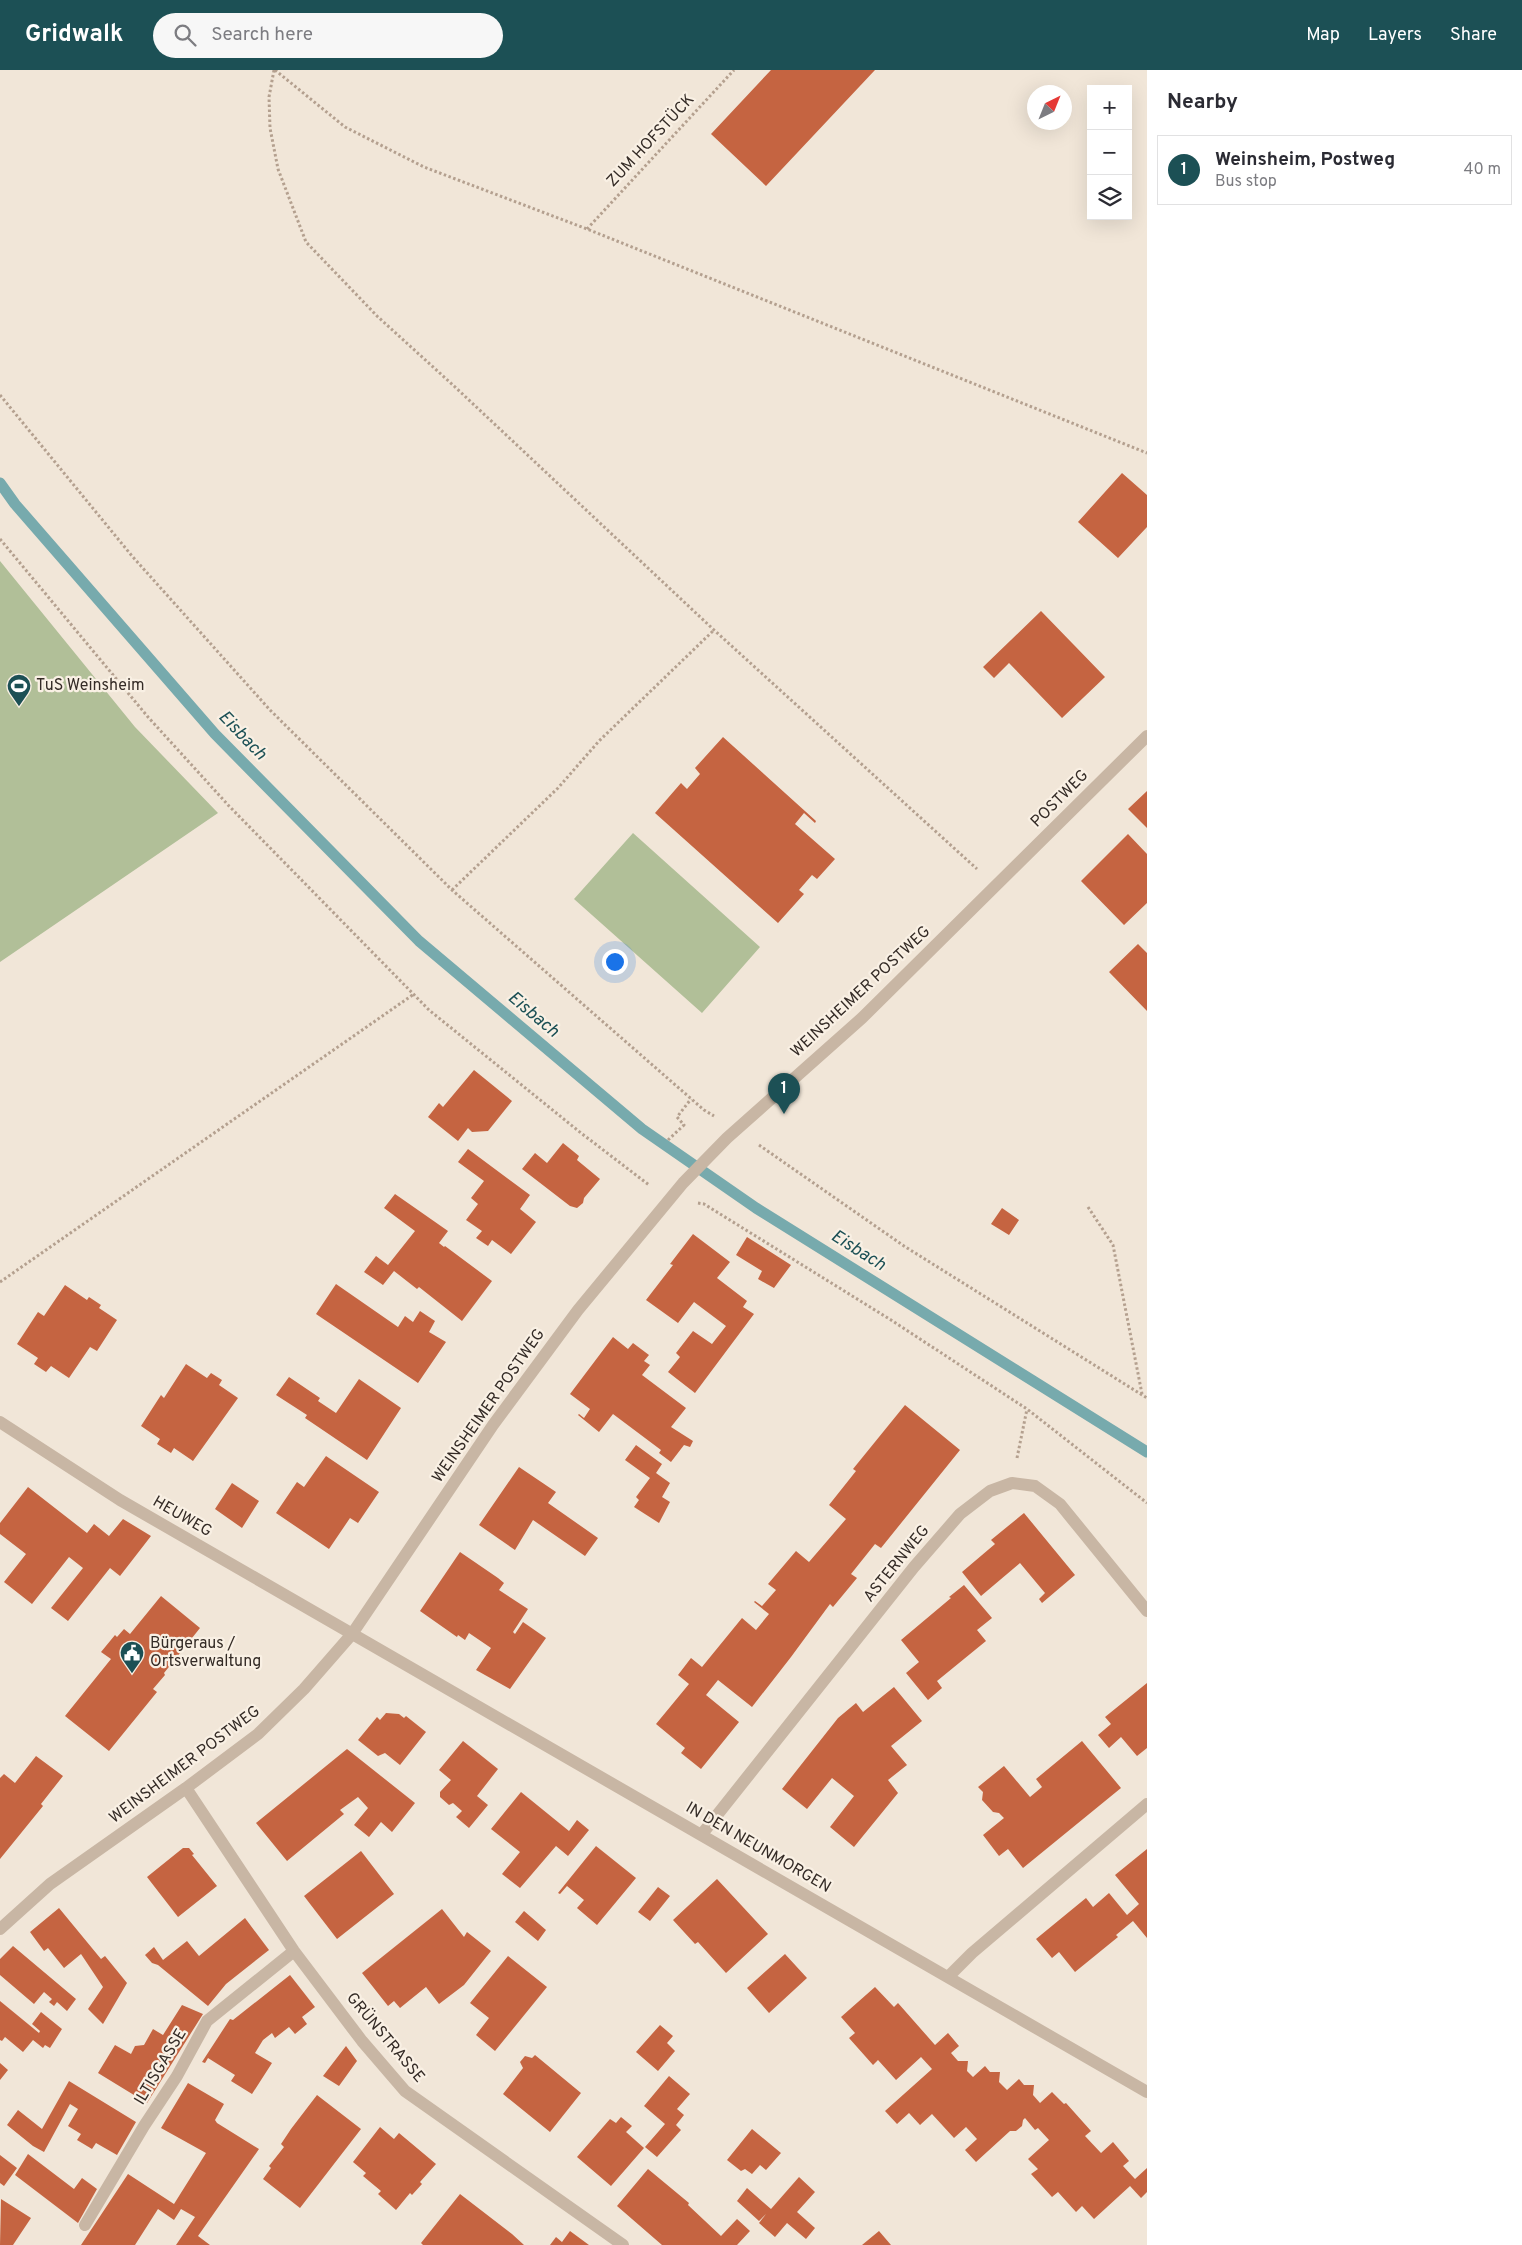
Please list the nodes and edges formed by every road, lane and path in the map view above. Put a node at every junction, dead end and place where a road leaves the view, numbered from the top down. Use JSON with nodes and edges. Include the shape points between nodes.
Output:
{"nodes":[{"id":1,"x":274,"y":70,"type":"edge"},
{"id":2,"x":734,"y":70,"type":"edge"},
{"id":3,"x":587,"y":229,"type":"junction"},
{"id":4,"x":0,"y":395,"type":"edge"},
{"id":5,"x":1147,"y":453,"type":"edge"},
{"id":6,"x":0,"y":539,"type":"edge"},
{"id":7,"x":714,"y":630,"type":"junction"},
{"id":8,"x":1147,"y":736,"type":"edge"},
{"id":9,"x":996,"y":886,"type":"junction"},
{"id":10,"x":452,"y":890,"type":"junction"},
{"id":11,"x":414,"y":994,"type":"junction"},
{"id":12,"x":691,"y":1099,"type":"junction"},
{"id":13,"x":737,"y":1128,"type":"junction"},
{"id":14,"x":668,"y":1140,"type":"dead end"},
{"id":15,"x":669,"y":1200,"type":"junction"},
{"id":16,"x":1088,"y":1207,"type":"dead end"},
{"id":17,"x":0,"y":1282,"type":"edge"},
{"id":18,"x":1142,"y":1395,"type":"junction"},
{"id":19,"x":1147,"y":1398,"type":"edge"},
{"id":20,"x":1027,"y":1409,"type":"junction"},
{"id":21,"x":0,"y":1422,"type":"edge"},
{"id":22,"x":1012,"y":1483,"type":"junction"},
{"id":23,"x":1147,"y":1503,"type":"edge"},
{"id":24,"x":1147,"y":1611,"type":"edge"},
{"id":25,"x":352,"y":1634,"type":"junction"},
{"id":26,"x":186,"y":1788,"type":"junction"},
{"id":27,"x":1147,"y":1804,"type":"edge"},
{"id":28,"x":702,"y":1834,"type":"junction"},
{"id":29,"x":0,"y":1928,"type":"edge"},
{"id":30,"x":294,"y":1951,"type":"junction"},
{"id":31,"x":948,"y":1977,"type":"junction"},
{"id":32,"x":1147,"y":2092,"type":"edge"},
{"id":33,"x":85,"y":2225,"type":"dead end"},
{"id":34,"x":623,"y":2245,"type":"edge"}],
"edges":[{"from":1,"to":3,"type":"path","via":[[345,127],[424,167]]},
{"from":1,"to":7,"type":"path","via":[[269,97],[270,128],[278,169],[306,242],[376,316]]},
{"from":2,"to":3,"type":"path","name":"ZUM HOFSTÜCK"},
{"from":3,"to":5,"type":"path"},
{"from":4,"to":10,"type":"path","via":[[132,556],[270,710]]},
{"from":6,"to":11,"type":"path","via":[[166,738]]},
{"from":7,"to":9,"type":"path"},
{"from":7,"to":10,"type":"path"},
{"from":8,"to":9,"type":"street","name":"POSTWEG"},
{"from":9,"to":13,"type":"street","name":"WEINSHEIMER POSTWEG","via":[[862,1018]]},
{"from":10,"to":12,"type":"path"},
{"from":11,"to":15,"type":"path","via":[[429,1010],[580,1133]]},
{"from":11,"to":17,"type":"path"},
{"from":12,"to":13,"type":"path"},
{"from":12,"to":14,"type":"path","via":[[677,1116],[684,1124]]},
{"from":13,"to":15,"type":"street","name":"WEINSHEIMER POSTWEG"},
{"from":13,"to":18,"type":"path","via":[[904,1246]]},
{"from":15,"to":20,"type":"path","via":[[704,1204]]},
{"from":15,"to":25,"type":"street","name":"WEINSHEIMER POSTWEG","via":[[578,1310],[493,1425]]},
{"from":16,"to":18,"type":"path","via":[[1113,1245]]},
{"from":18,"to":19,"type":"path"},
{"from":20,"to":22,"type":"path"},
{"from":20,"to":23,"type":"path"},
{"from":21,"to":25,"type":"street","name":"HEUWEG","via":[[120,1500]]},
{"from":22,"to":24,"type":"street","via":[[1035,1486],[1060,1504]]},
{"from":22,"to":28,"type":"street","name":"ASTERNWEG","via":[[990,1491],[954,1520]]},
{"from":25,"to":26,"type":"street","name":"WEINSHEIMER POSTWEG","via":[[304,1689],[258,1734]]},
{"from":25,"to":28,"type":"street","name":"IN DEN NEUNMORGEN"},
{"from":26,"to":29,"type":"street","name":"WEINSHEIMER POSTWEG","via":[[50,1884]]},
{"from":26,"to":30,"type":"street","name":"GRÜNSTRASSE"},
{"from":27,"to":31,"type":"street"},
{"from":28,"to":31,"type":"street","name":"IN DEN NEUNMORGEN"},
{"from":30,"to":33,"type":"street","name":"ILTISGASSE","via":[[207,2021],[178,2076]]},
{"from":30,"to":34,"type":"street","name":"GRÜNSTRASSE","via":[[362,2042],[405,2091]]},
{"from":31,"to":32,"type":"street","name":"IN DEN NEUNMORGEN"}]}
